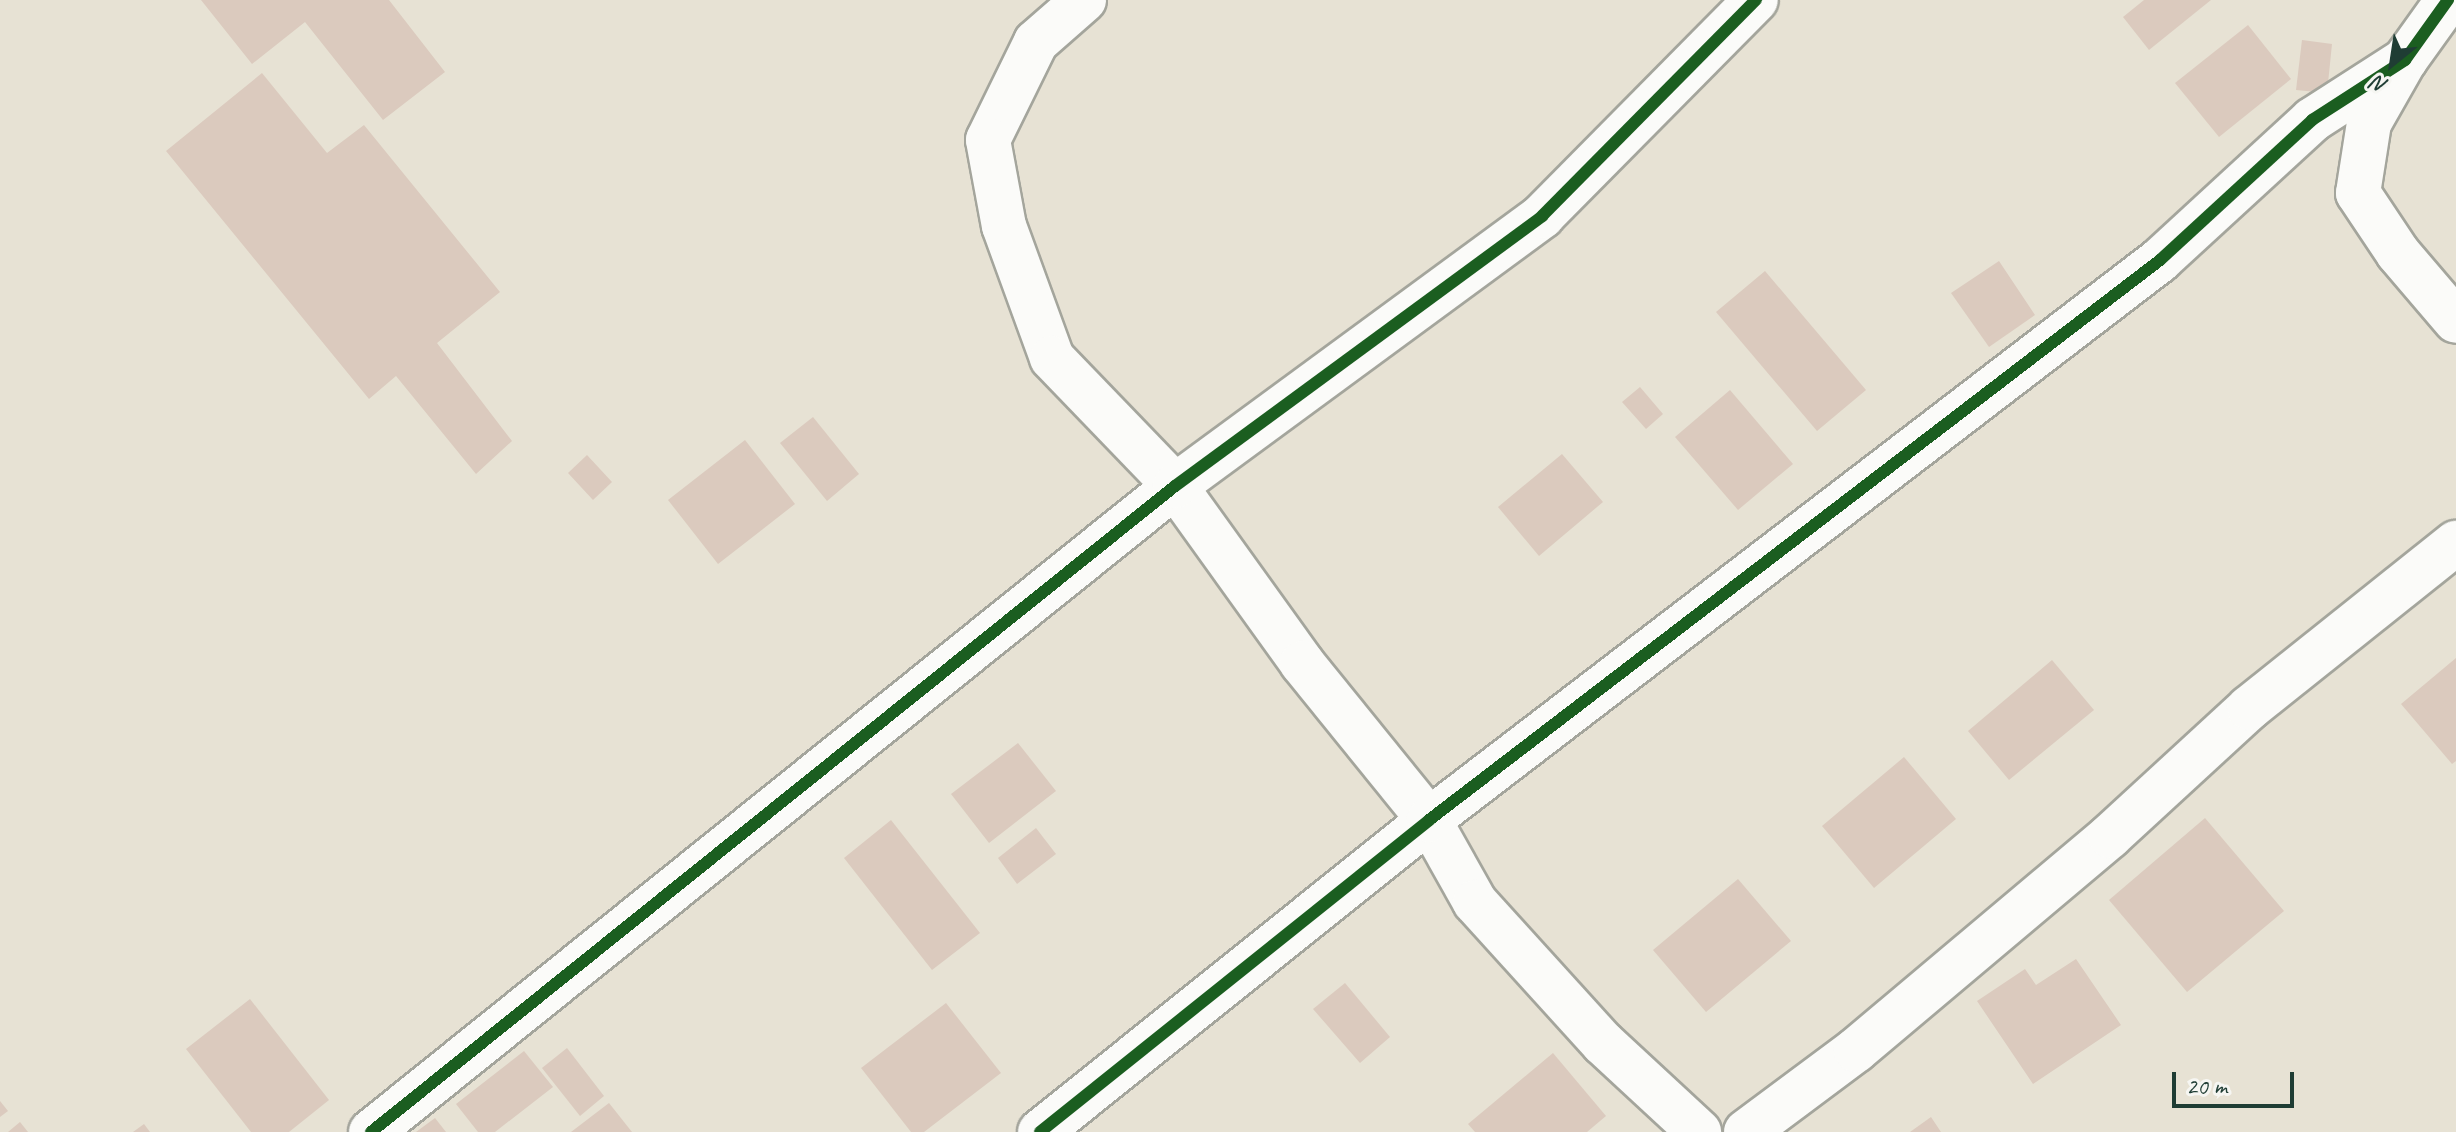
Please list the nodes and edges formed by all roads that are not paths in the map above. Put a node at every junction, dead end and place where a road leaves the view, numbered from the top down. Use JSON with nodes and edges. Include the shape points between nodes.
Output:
{"nodes":[{"id":1,"x":1084,"y":0,"type":"edge"},
{"id":2,"x":1756,"y":0,"type":"edge"},
{"id":3,"x":2448,"y":0,"type":"edge"},
{"id":4,"x":2405,"y":60,"type":"junction"},
{"id":5,"x":2456,"y":321,"type":"edge"},
{"id":6,"x":1175,"y":486,"type":"junction"},
{"id":7,"x":2456,"y":543,"type":"edge"},
{"id":8,"x":1429,"y":820,"type":"junction"},
{"id":9,"x":371,"y":1132,"type":"edge"},
{"id":10,"x":1040,"y":1132,"type":"edge"},
{"id":11,"x":1699,"y":1132,"type":"edge"},
{"id":12,"x":1746,"y":1132,"type":"edge"}],
"edges":[{"from":1,"to":6,"type":"street","via":[[1036,42],[988,140],[1004,226],[1052,358]]},
{"from":2,"to":6,"type":"street","via":[[1542,216]]},
{"from":3,"to":4,"type":"street"},
{"from":4,"to":5,"type":"street","via":[[2369,123],[2358,193],[2398,253]]},
{"from":4,"to":8,"type":"street","via":[[2312,120],[2160,260]]},
{"from":6,"to":8,"type":"street","via":[[1302,663]]},
{"from":6,"to":9,"type":"street"},
{"from":7,"to":12,"type":"street","via":[[2249,708],[2110,836],[1856,1050]]},
{"from":8,"to":10,"type":"street"},
{"from":8,"to":11,"type":"street","via":[[1475,902],[1603,1043]]}]}
